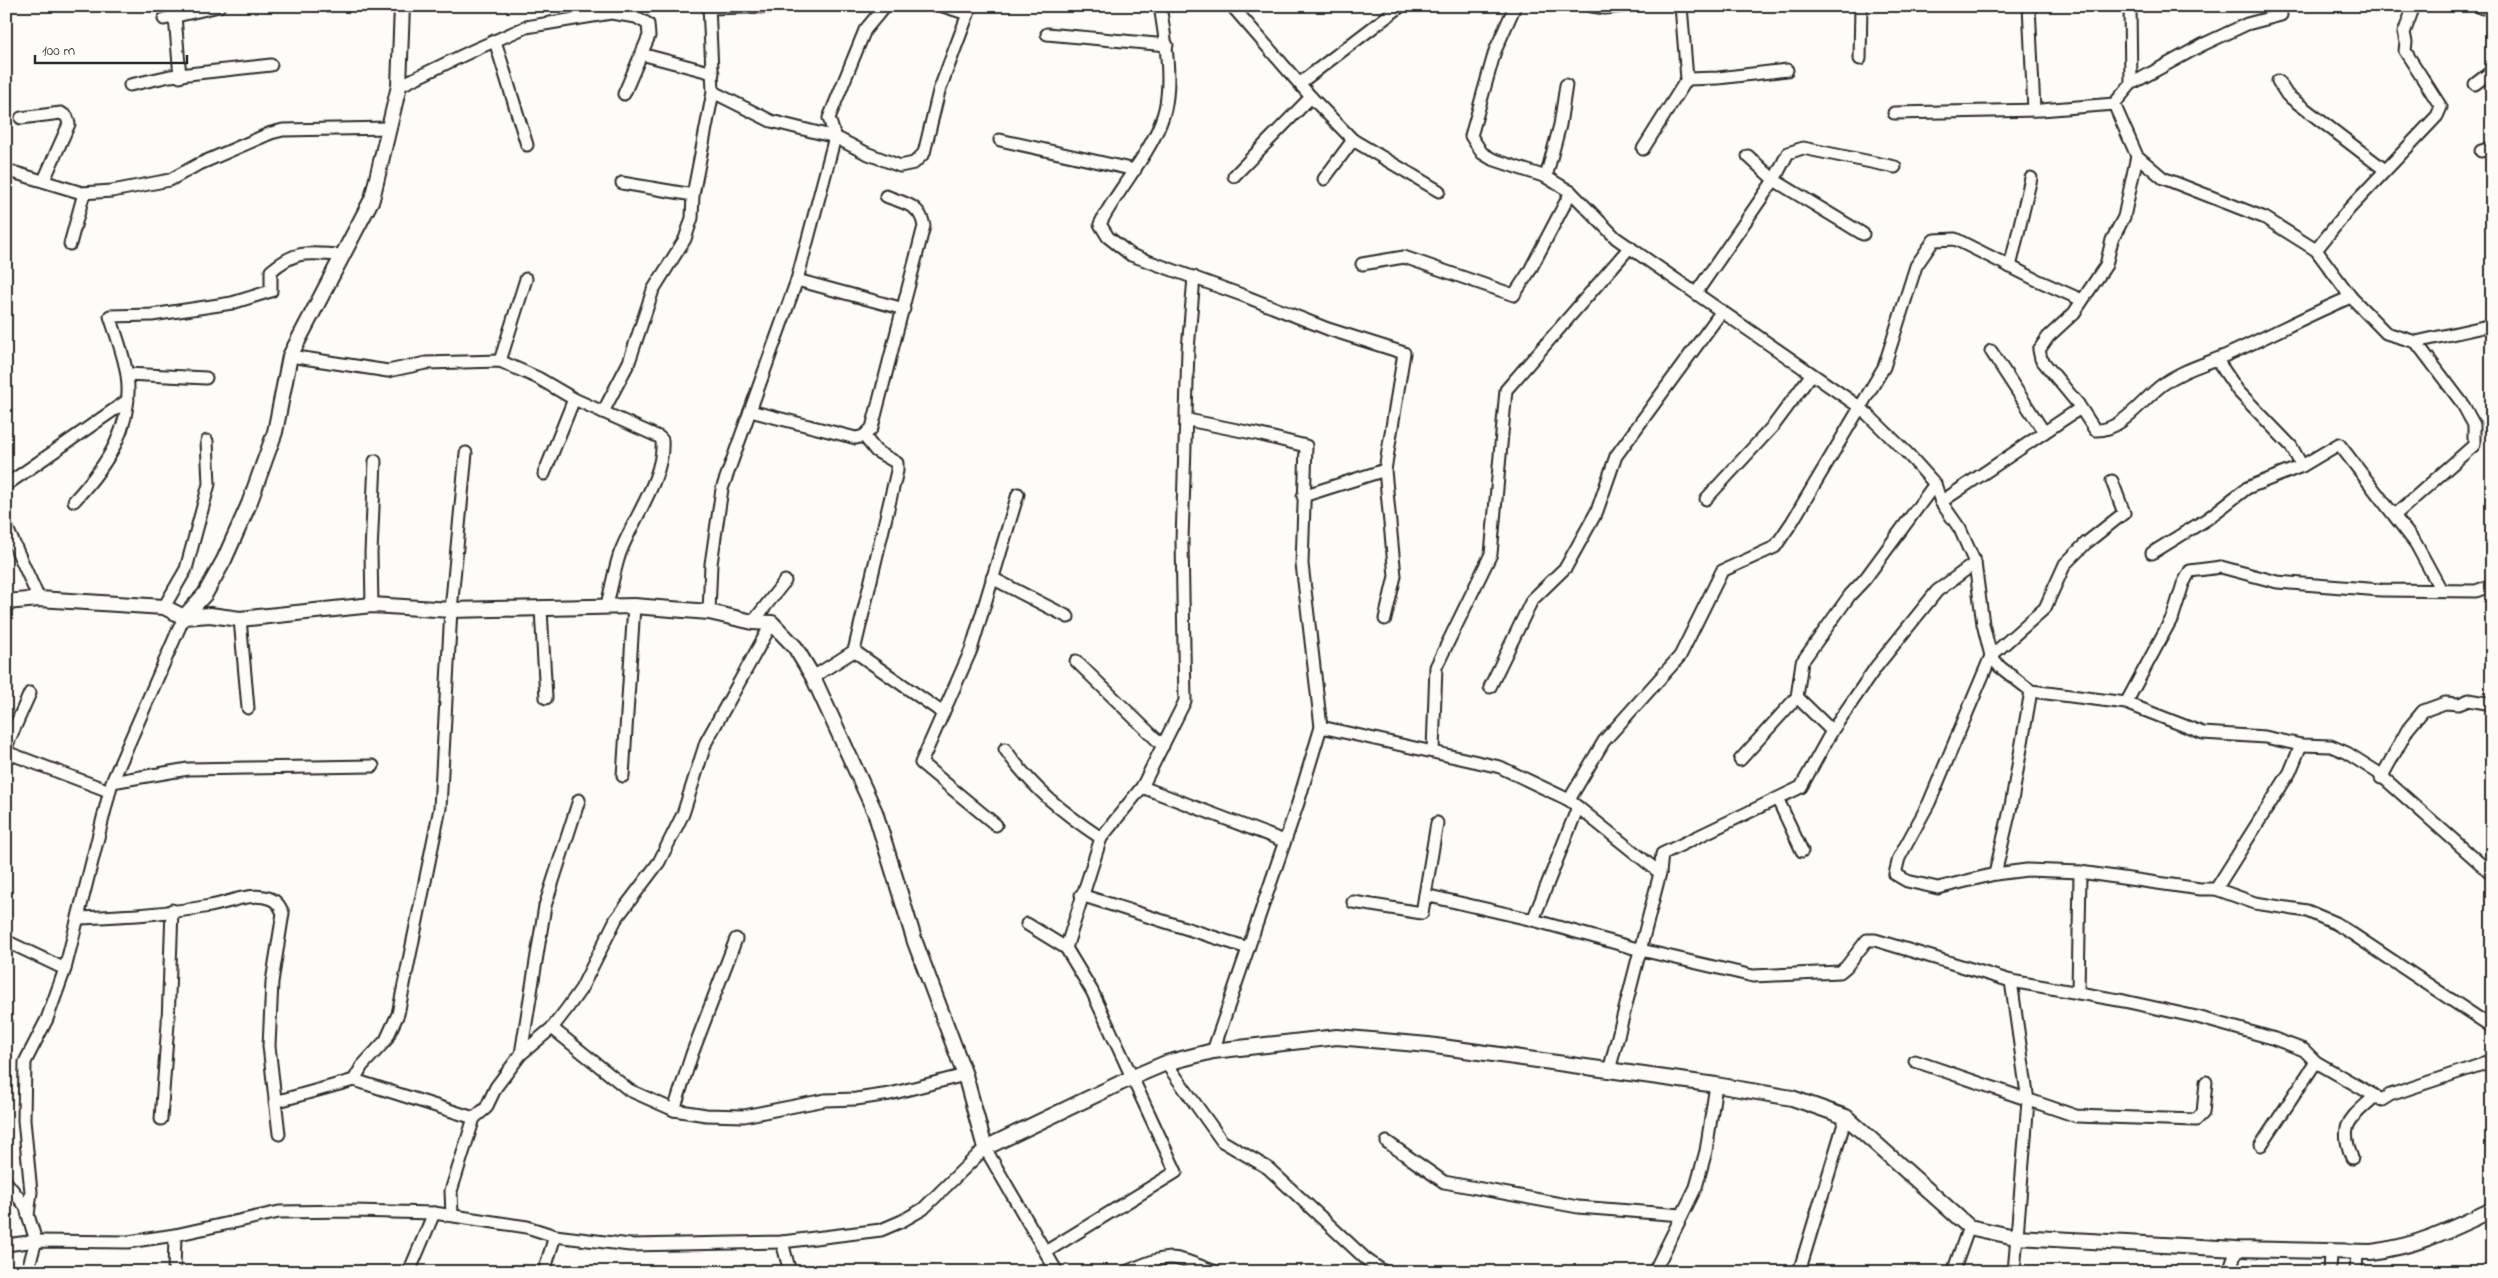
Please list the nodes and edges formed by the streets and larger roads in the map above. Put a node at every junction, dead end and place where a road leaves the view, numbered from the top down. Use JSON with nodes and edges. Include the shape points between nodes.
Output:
{"nodes":[{"id":1,"x":218,"y":6,"type":"edge"},
{"id":2,"x":402,"y":6,"type":"edge"},
{"id":3,"x":784,"y":6,"type":"edge"},
{"id":4,"x":885,"y":6,"type":"edge"},
{"id":5,"x":943,"y":6,"type":"edge"},
{"id":6,"x":1160,"y":6,"type":"edge"},
{"id":7,"x":1232,"y":6,"type":"edge"},
{"id":8,"x":1401,"y":6,"type":"edge"},
{"id":9,"x":1515,"y":6,"type":"edge"},
{"id":10,"x":1592,"y":6,"type":"edge"},
{"id":11,"x":1624,"y":6,"type":"edge"},
{"id":12,"x":1681,"y":6,"type":"edge"},
{"id":13,"x":1861,"y":6,"type":"edge"},
{"id":14,"x":2029,"y":6,"type":"edge"},
{"id":15,"x":2130,"y":6,"type":"edge"},
{"id":16,"x":2414,"y":6,"type":"edge"},
{"id":17,"x":709,"y":7,"type":"edge"},
{"id":18,"x":968,"y":10,"type":"edge"},
{"id":19,"x":2281,"y":15,"type":"dead end"},
{"id":20,"x":1047,"y":34,"type":"dead end"},
{"id":21,"x":495,"y":41,"type":"junction"},
{"id":22,"x":1167,"y":45,"type":"junction"},
{"id":23,"x":640,"y":54,"type":"junction"},
{"id":24,"x":1860,"y":59,"type":"dead end"},
{"id":25,"x":271,"y":65,"type":"dead end"},
{"id":26,"x":1787,"y":70,"type":"dead end"},
{"id":27,"x":2492,"y":71,"type":"edge"},
{"id":28,"x":713,"y":73,"type":"junction"},
{"id":29,"x":180,"y":77,"type":"junction"},
{"id":30,"x":1687,"y":78,"type":"junction"},
{"id":31,"x":2278,"y":81,"type":"dead end"},
{"id":32,"x":1300,"y":83,"type":"junction"},
{"id":33,"x":2131,"y":84,"type":"junction"},
{"id":34,"x":2475,"y":84,"type":"dead end"},
{"id":35,"x":130,"y":85,"type":"dead end"},
{"id":36,"x":1566,"y":85,"type":"dead end"},
{"id":37,"x":399,"y":86,"type":"junction"},
{"id":38,"x":713,"y":92,"type":"junction"},
{"id":39,"x":624,"y":94,"type":"dead end"},
{"id":40,"x":1311,"y":97,"type":"junction"},
{"id":41,"x":2114,"y":104,"type":"junction"},
{"id":42,"x":2034,"y":110,"type":"junction"},
{"id":43,"x":1894,"y":112,"type":"dead end"},
{"id":44,"x":22,"y":118,"type":"dead end"},
{"id":45,"x":390,"y":128,"type":"junction"},
{"id":46,"x":835,"y":137,"type":"junction"},
{"id":47,"x":1000,"y":140,"type":"dead end"},
{"id":48,"x":1352,"y":140,"type":"junction"},
{"id":49,"x":527,"y":146,"type":"dead end"},
{"id":50,"x":1644,"y":149,"type":"dead end"},
{"id":51,"x":1748,"y":156,"type":"dead end"},
{"id":52,"x":2137,"y":156,"type":"junction"},
{"id":53,"x":1895,"y":167,"type":"dead end"},
{"id":54,"x":6,"y":170,"type":"edge"},
{"id":55,"x":1135,"y":170,"type":"junction"},
{"id":56,"x":2385,"y":170,"type":"junction"},
{"id":57,"x":1234,"y":176,"type":"dead end"},
{"id":58,"x":1546,"y":177,"type":"junction"},
{"id":59,"x":1324,"y":178,"type":"dead end"},
{"id":60,"x":2032,"y":178,"type":"dead end"},
{"id":61,"x":44,"y":180,"type":"junction"},
{"id":62,"x":1774,"y":180,"type":"junction"},
{"id":63,"x":622,"y":183,"type":"dead end"},
{"id":64,"x":1439,"y":191,"type":"dead end"},
{"id":65,"x":1571,"y":192,"type":"junction"},
{"id":66,"x":84,"y":193,"type":"junction"},
{"id":67,"x":693,"y":195,"type":"junction"},
{"id":68,"x":886,"y":196,"type":"dead end"},
{"id":69,"x":1863,"y":234,"type":"dead end"},
{"id":70,"x":70,"y":244,"type":"dead end"},
{"id":71,"x":1630,"y":247,"type":"junction"},
{"id":72,"x":2316,"y":250,"type":"junction"},
{"id":73,"x":343,"y":255,"type":"junction"},
{"id":74,"x":1362,"y":264,"type":"dead end"},
{"id":75,"x":2010,"y":266,"type":"junction"},
{"id":76,"x":1194,"y":277,"type":"junction"},
{"id":77,"x":526,"y":279,"type":"dead end"},
{"id":78,"x":797,"y":280,"type":"junction"},
{"id":79,"x":1696,"y":293,"type":"junction"},
{"id":80,"x":2351,"y":297,"type":"junction"},
{"id":81,"x":2082,"y":300,"type":"junction"},
{"id":82,"x":904,"y":309,"type":"junction"},
{"id":83,"x":1722,"y":310,"type":"junction"},
{"id":84,"x":2492,"y":325,"type":"edge"},
{"id":85,"x":2416,"y":342,"type":"junction"},
{"id":86,"x":1991,"y":351,"type":"dead end"},
{"id":87,"x":290,"y":356,"type":"junction"},
{"id":88,"x":2216,"y":360,"type":"junction"},
{"id":89,"x":500,"y":361,"type":"junction"},
{"id":90,"x":127,"y":374,"type":"junction"},
{"id":91,"x":1811,"y":375,"type":"junction"},
{"id":92,"x":206,"y":378,"type":"dead end"},
{"id":93,"x":128,"y":400,"type":"junction"},
{"id":94,"x":574,"y":400,"type":"junction"},
{"id":95,"x":2078,"y":404,"type":"junction"},
{"id":96,"x":1861,"y":408,"type":"junction"},
{"id":97,"x":750,"y":411,"type":"junction"},
{"id":98,"x":603,"y":412,"type":"junction"},
{"id":99,"x":1188,"y":420,"type":"junction"},
{"id":100,"x":2044,"y":432,"type":"junction"},
{"id":101,"x":864,"y":436,"type":"junction"},
{"id":102,"x":207,"y":442,"type":"dead end"},
{"id":103,"x":466,"y":453,"type":"dead end"},
{"id":104,"x":375,"y":461,"type":"dead end"},
{"id":105,"x":2302,"y":466,"type":"junction"},
{"id":106,"x":1385,"y":470,"type":"junction"},
{"id":107,"x":544,"y":474,"type":"dead end"},
{"id":108,"x":2112,"y":481,"type":"dead end"},
{"id":109,"x":1936,"y":484,"type":"junction"},
{"id":110,"x":6,"y":485,"type":"edge"},
{"id":111,"x":1018,"y":494,"type":"dead end"},
{"id":112,"x":1303,"y":496,"type":"junction"},
{"id":113,"x":1706,"y":499,"type":"dead end"},
{"id":114,"x":74,"y":501,"type":"dead end"},
{"id":115,"x":1941,"y":502,"type":"junction"},
{"id":116,"x":2395,"y":515,"type":"junction"},
{"id":117,"x":6,"y":526,"type":"edge"},
{"id":118,"x":2152,"y":553,"type":"dead end"},
{"id":119,"x":1975,"y":563,"type":"junction"},
{"id":120,"x":992,"y":578,"type":"junction"},
{"id":121,"x":785,"y":582,"type":"dead end"},
{"id":122,"x":2492,"y":585,"type":"edge"},
{"id":123,"x":2441,"y":590,"type":"junction"},
{"id":124,"x":39,"y":599,"type":"junction"},
{"id":125,"x":6,"y":602,"type":"edge"},
{"id":126,"x":372,"y":605,"type":"junction"},
{"id":127,"x":607,"y":605,"type":"junction"},
{"id":128,"x":164,"y":606,"type":"junction"},
{"id":129,"x":634,"y":606,"type":"junction"},
{"id":130,"x":541,"y":609,"type":"junction"},
{"id":131,"x":451,"y":610,"type":"junction"},
{"id":132,"x":709,"y":612,"type":"junction"},
{"id":133,"x":184,"y":617,"type":"junction"},
{"id":134,"x":1068,"y":617,"type":"dead end"},
{"id":135,"x":240,"y":619,"type":"junction"},
{"id":136,"x":1384,"y":619,"type":"dead end"},
{"id":137,"x":753,"y":622,"type":"junction"},
{"id":138,"x":772,"y":623,"type":"junction"},
{"id":139,"x":854,"y":651,"type":"junction"},
{"id":140,"x":1991,"y":656,"type":"junction"},
{"id":141,"x":1076,"y":661,"type":"dead end"},
{"id":142,"x":813,"y":677,"type":"junction"},
{"id":143,"x":1490,"y":687,"type":"dead end"},
{"id":144,"x":2031,"y":691,"type":"junction"},
{"id":145,"x":30,"y":693,"type":"dead end"},
{"id":146,"x":1797,"y":697,"type":"junction"},
{"id":147,"x":546,"y":698,"type":"dead end"},
{"id":148,"x":2126,"y":703,"type":"junction"},
{"id":149,"x":2492,"y":704,"type":"edge"},
{"id":150,"x":248,"y":708,"type":"dead end"},
{"id":151,"x":943,"y":714,"type":"junction"},
{"id":152,"x":1321,"y":727,"type":"junction"},
{"id":153,"x":1832,"y":731,"type":"junction"},
{"id":154,"x":2301,"y":745,"type":"junction"},
{"id":155,"x":1163,"y":746,"type":"junction"},
{"id":156,"x":6,"y":747,"type":"edge"},
{"id":157,"x":1005,"y":749,"type":"dead end"},
{"id":158,"x":1433,"y":750,"type":"junction"},
{"id":159,"x":6,"y":752,"type":"edge"},
{"id":160,"x":1740,"y":760,"type":"dead end"},
{"id":161,"x":373,"y":766,"type":"dead end"},
{"id":162,"x":623,"y":776,"type":"dead end"},
{"id":163,"x":2381,"y":778,"type":"junction"},
{"id":164,"x":111,"y":786,"type":"junction"},
{"id":165,"x":1142,"y":787,"type":"junction"},
{"id":166,"x":579,"y":800,"type":"dead end"},
{"id":167,"x":1778,"y":800,"type":"junction"},
{"id":168,"x":1574,"y":803,"type":"junction"},
{"id":169,"x":1437,"y":823,"type":"dead end"},
{"id":170,"x":996,"y":825,"type":"dead end"},
{"id":171,"x":1101,"y":838,"type":"junction"},
{"id":172,"x":1284,"y":841,"type":"junction"},
{"id":173,"x":1802,"y":851,"type":"dead end"},
{"id":174,"x":2080,"y":872,"type":"junction"},
{"id":175,"x":1660,"y":873,"type":"junction"},
{"id":176,"x":1995,"y":874,"type":"junction"},
{"id":177,"x":2492,"y":874,"type":"edge"},
{"id":178,"x":2216,"y":889,"type":"junction"},
{"id":179,"x":1082,"y":895,"type":"junction"},
{"id":180,"x":1425,"y":895,"type":"junction"},
{"id":181,"x":1353,"y":902,"type":"dead end"},
{"id":182,"x":172,"y":910,"type":"junction"},
{"id":183,"x":79,"y":918,"type":"junction"},
{"id":184,"x":1533,"y":920,"type":"junction"},
{"id":185,"x":1027,"y":924,"type":"dead end"},
{"id":186,"x":736,"y":939,"type":"dead end"},
{"id":187,"x":6,"y":941,"type":"edge"},
{"id":188,"x":1066,"y":948,"type":"junction"},
{"id":189,"x":1248,"y":948,"type":"junction"},
{"id":190,"x":1641,"y":950,"type":"junction"},
{"id":191,"x":65,"y":969,"type":"junction"},
{"id":192,"x":2011,"y":982,"type":"junction"},
{"id":193,"x":2078,"y":993,"type":"junction"},
{"id":194,"x":2492,"y":1027,"type":"edge"},
{"id":195,"x":552,"y":1028,"type":"junction"},
{"id":196,"x":1214,"y":1050,"type":"junction"},
{"id":197,"x":521,"y":1054,"type":"junction"},
{"id":198,"x":1915,"y":1061,"type":"dead end"},
{"id":199,"x":2492,"y":1061,"type":"edge"},
{"id":200,"x":2316,"y":1062,"type":"junction"},
{"id":201,"x":1166,"y":1063,"type":"junction"},
{"id":202,"x":1609,"y":1071,"type":"junction"},
{"id":203,"x":965,"y":1075,"type":"junction"},
{"id":204,"x":1133,"y":1077,"type":"junction"},
{"id":205,"x":354,"y":1080,"type":"junction"},
{"id":206,"x":2206,"y":1082,"type":"dead end"},
{"id":207,"x":1716,"y":1085,"type":"junction"},
{"id":208,"x":2375,"y":1096,"type":"junction"},
{"id":209,"x":2028,"y":1101,"type":"junction"},
{"id":210,"x":275,"y":1102,"type":"junction"},
{"id":211,"x":674,"y":1110,"type":"junction"},
{"id":212,"x":1846,"y":1117,"type":"junction"},
{"id":213,"x":474,"y":1118,"type":"junction"},
{"id":214,"x":161,"y":1119,"type":"dead end"},
{"id":215,"x":279,"y":1134,"type":"dead end"},
{"id":216,"x":1387,"y":1142,"type":"dead end"},
{"id":217,"x":2262,"y":1145,"type":"dead end"},
{"id":218,"x":985,"y":1148,"type":"junction"},
{"id":219,"x":2352,"y":1158,"type":"dead end"},
{"id":220,"x":6,"y":1182,"type":"edge"},
{"id":221,"x":2492,"y":1210,"type":"edge"},
{"id":222,"x":434,"y":1213,"type":"junction"},
{"id":223,"x":28,"y":1215,"type":"junction"},
{"id":224,"x":1682,"y":1215,"type":"junction"},
{"id":225,"x":452,"y":1216,"type":"junction"},
{"id":226,"x":1970,"y":1228,"type":"junction"},
{"id":227,"x":175,"y":1234,"type":"junction"},
{"id":228,"x":555,"y":1236,"type":"junction"},
{"id":229,"x":2015,"y":1237,"type":"junction"},
{"id":230,"x":36,"y":1241,"type":"junction"},
{"id":231,"x":782,"y":1242,"type":"junction"},
{"id":232,"x":6,"y":1245,"type":"edge"},
{"id":233,"x":2237,"y":1249,"type":"junction"},
{"id":234,"x":1047,"y":1251,"type":"junction"},
{"id":235,"x":2330,"y":1252,"type":"junction"},
{"id":236,"x":2357,"y":1252,"type":"junction"},
{"id":237,"x":27,"y":1272,"type":"edge"},
{"id":238,"x":174,"y":1272,"type":"edge"},
{"id":239,"x":409,"y":1272,"type":"edge"},
{"id":240,"x":544,"y":1272,"type":"edge"},
{"id":241,"x":790,"y":1272,"type":"edge"},
{"id":242,"x":1057,"y":1272,"type":"edge"},
{"id":243,"x":1126,"y":1272,"type":"edge"},
{"id":244,"x":1216,"y":1272,"type":"edge"},
{"id":245,"x":1384,"y":1272,"type":"edge"},
{"id":246,"x":1654,"y":1272,"type":"edge"},
{"id":247,"x":1799,"y":1272,"type":"edge"},
{"id":248,"x":1953,"y":1272,"type":"edge"},
{"id":249,"x":2014,"y":1272,"type":"edge"},
{"id":250,"x":2229,"y":1272,"type":"edge"},
{"id":251,"x":2329,"y":1272,"type":"edge"},
{"id":252,"x":2356,"y":1272,"type":"edge"}],
"edges":[{"from":1,"to":29,"type":"street","via":[[169,17]]},
{"from":2,"to":37,"type":"street"},
{"from":3,"to":17,"type":"street"},
{"from":4,"to":46,"type":"street","via":[[865,30],[829,118]]},
{"from":5,"to":18,"type":"street"},
{"from":6,"to":22,"type":"street"},
{"from":7,"to":32,"type":"street"},
{"from":8,"to":32,"type":"street"},
{"from":9,"to":58,"type":"street","via":[[1495,51],[1471,136],[1482,153],[1492,159]]},
{"from":10,"to":11,"type":"street"},
{"from":12,"to":30,"type":"street"},
{"from":13,"to":24,"type":"street"},
{"from":14,"to":42,"type":"street"},
{"from":15,"to":33,"type":"street"},
{"from":16,"to":56,"type":"street","via":[[2404,33],[2405,51],[2441,107],[2437,116]]},
{"from":17,"to":28,"type":"street"},
{"from":18,"to":46,"type":"street","via":[[939,91],[924,153],[914,163],[900,166]]},
{"from":19,"to":33,"type":"street","via":[[2247,24]]},
{"from":20,"to":22,"type":"street"},
{"from":21,"to":23,"type":"street","via":[[526,27],[611,12],[636,17],[648,24],[649,36]]},
{"from":21,"to":37,"type":"street"},
{"from":21,"to":49,"type":"street"},
{"from":22,"to":55,"type":"street","via":[[1165,109]]},
{"from":23,"to":28,"type":"street"},
{"from":23,"to":39,"type":"street"},
{"from":25,"to":29,"type":"street"},
{"from":26,"to":30,"type":"street"},
{"from":27,"to":34,"type":"street"},
{"from":28,"to":38,"type":"street"},
{"from":29,"to":35,"type":"street","via":[[170,76]]},
{"from":30,"to":50,"type":"street"},
{"from":31,"to":56,"type":"street","via":[[2287,95]]},
{"from":32,"to":40,"type":"street"},
{"from":33,"to":41,"type":"street"},
{"from":36,"to":58,"type":"street","via":[[1560,125]]},
{"from":37,"to":45,"type":"street"},
{"from":38,"to":46,"type":"street","via":[[771,121]]},
{"from":38,"to":67,"type":"street"},
{"from":40,"to":48,"type":"street"},
{"from":40,"to":57,"type":"street"},
{"from":41,"to":42,"type":"street"},
{"from":41,"to":52,"type":"street"},
{"from":42,"to":43,"type":"street"},
{"from":44,"to":61,"type":"street","via":[[61,113],[67,117],[69,124]]},
{"from":45,"to":66,"type":"street","via":[[283,130],[197,165],[170,180]]},
{"from":45,"to":73,"type":"street","via":[[372,199]]},
{"from":46,"to":78,"type":"street"},
{"from":47,"to":55,"type":"street"},
{"from":48,"to":59,"type":"street"},
{"from":48,"to":64,"type":"street"},
{"from":51,"to":62,"type":"street"},
{"from":52,"to":72,"type":"street","via":[[2163,178],[2264,218]]},
{"from":52,"to":81,"type":"street","via":[[2124,217],[2112,240],[2106,266]]},
{"from":53,"to":62,"type":"street","via":[[1803,148],[1788,153]]},
{"from":54,"to":61,"type":"street"},
{"from":55,"to":76,"type":"street","via":[[1113,198],[1100,224],[1108,237],[1131,255]]},
{"from":56,"to":72,"type":"street"},
{"from":58,"to":65,"type":"street"},
{"from":60,"to":75,"type":"street"},
{"from":61,"to":66,"type":"street"},
{"from":62,"to":69,"type":"street"},
{"from":62,"to":79,"type":"street"},
{"from":63,"to":67,"type":"street"},
{"from":65,"to":71,"type":"street","via":[[1616,238]]},
{"from":65,"to":74,"type":"street","via":[[1514,294],[1404,257]]},
{"from":66,"to":70,"type":"street"},
{"from":67,"to":98,"type":"street","via":[[692,218],[685,239],[653,290],[629,362]]},
{"from":68,"to":82,"type":"street","via":[[913,206],[922,214],[924,226]]},
{"from":71,"to":79,"type":"street"},
{"from":71,"to":158,"type":"street","via":[[1506,390],[1491,554],[1436,667]]},
{"from":72,"to":80,"type":"street"},
{"from":73,"to":87,"type":"street"},
{"from":73,"to":90,"type":"street","via":[[298,254],[289,257],[271,271],[271,291],[232,303],[152,315],[110,316]]},
{"from":75,"to":81,"type":"street"},
{"from":75,"to":96,"type":"street","via":[[1955,239],[1934,240],[1916,266],[1884,367]]},
{"from":76,"to":99,"type":"street","via":[[1188,350]]},
{"from":76,"to":106,"type":"street","via":[[1328,329],[1404,353]]},
{"from":77,"to":89,"type":"street"},
{"from":78,"to":82,"type":"street"},
{"from":78,"to":97,"type":"street"},
{"from":79,"to":83,"type":"street"},
{"from":80,"to":85,"type":"street","via":[[2386,333]]},
{"from":80,"to":88,"type":"street"},
{"from":81,"to":95,"type":"street","via":[[2039,350],[2041,359]]},
{"from":82,"to":101,"type":"street","via":[[872,428]]},
{"from":83,"to":91,"type":"street"},
{"from":83,"to":143,"type":"street","via":[[1616,456],[1597,510],[1566,567],[1532,600]]},
{"from":84,"to":85,"type":"street"},
{"from":85,"to":116,"type":"street","via":[[2462,402],[2474,426],[2474,445]]},
{"from":86,"to":100,"type":"street"},
{"from":87,"to":89,"type":"street","via":[[388,371],[426,363]]},
{"from":87,"to":133,"type":"street","via":[[275,432],[249,504],[205,594]]},
{"from":88,"to":95,"type":"street","via":[[2191,367],[2162,385],[2135,411],[2104,431],[2095,430]]},
{"from":88,"to":105,"type":"street","via":[[2238,391],[2291,446]]},
{"from":89,"to":94,"type":"street","via":[[538,378]]},
{"from":90,"to":92,"type":"street"},
{"from":90,"to":93,"type":"street"},
{"from":91,"to":96,"type":"street"},
{"from":91,"to":113,"type":"street","via":[[1774,425]]},
{"from":93,"to":110,"type":"street"},
{"from":93,"to":114,"type":"street","via":[[120,437],[99,473]]},
{"from":94,"to":98,"type":"street"},
{"from":94,"to":107,"type":"street"},
{"from":95,"to":100,"type":"street","via":[[2075,413]]},
{"from":96,"to":109,"type":"street"},
{"from":96,"to":168,"type":"street","via":[[1776,547],[1722,571],[1680,656],[1604,741]]},
{"from":97,"to":101,"type":"street","via":[[856,438]]},
{"from":97,"to":132,"type":"street","via":[[722,489],[711,564]]},
{"from":98,"to":127,"type":"street","via":[[659,437],[663,448],[654,480],[620,556]]},
{"from":99,"to":112,"type":"street","via":[[1306,446]]},
{"from":99,"to":155,"type":"street","via":[[1182,541],[1185,700]]},
{"from":100,"to":115,"type":"street"},
{"from":101,"to":139,"type":"street","via":[[876,451],[896,463],[897,471]]},
{"from":102,"to":128,"type":"street","via":[[209,484],[186,569]]},
{"from":103,"to":131,"type":"street"},
{"from":104,"to":126,"type":"street"},
{"from":105,"to":116,"type":"street","via":[[2339,444]]},
{"from":105,"to":118,"type":"street","via":[[2247,488],[2207,519]]},
{"from":106,"to":112,"type":"street"},
{"from":106,"to":136,"type":"street","via":[[1395,576]]},
{"from":108,"to":140,"type":"street","via":[[2124,513],[2065,564],[2045,608]]},
{"from":109,"to":115,"type":"street"},
{"from":109,"to":146,"type":"street","via":[[1802,662]]},
{"from":111,"to":120,"type":"street"},
{"from":112,"to":152,"type":"street","via":[[1302,564]]},
{"from":115,"to":119,"type":"street","via":[[1960,529]]},
{"from":116,"to":123,"type":"street","via":[[2416,544]]},
{"from":117,"to":124,"type":"street"},
{"from":119,"to":140,"type":"street"},
{"from":119,"to":153,"type":"street","via":[[1937,591],[1876,667]]},
{"from":120,"to":134,"type":"street"},
{"from":120,"to":151,"type":"street","via":[[971,650]]},
{"from":121,"to":137,"type":"street"},
{"from":122,"to":123,"type":"street","via":[[2476,591]]},
{"from":123,"to":148,"type":"street","via":[[2381,590],[2277,582],[2221,567],[2190,571],[2173,616]]},
{"from":124,"to":125,"type":"street"},
{"from":124,"to":128,"type":"street"},
{"from":126,"to":131,"type":"street"},
{"from":126,"to":135,"type":"street"},
{"from":127,"to":129,"type":"street"},
{"from":127,"to":130,"type":"street"},
{"from":128,"to":133,"type":"street"},
{"from":129,"to":132,"type":"street"},
{"from":129,"to":162,"type":"street"},
{"from":130,"to":131,"type":"street"},
{"from":130,"to":147,"type":"street"},
{"from":131,"to":205,"type":"street","via":[[440,808],[398,1014],[386,1040]]},
{"from":132,"to":137,"type":"street"},
{"from":133,"to":135,"type":"street","via":[[210,615]]},
{"from":133,"to":164,"type":"street"},
{"from":135,"to":150,"type":"street"},
{"from":137,"to":138,"type":"street"},
{"from":138,"to":142,"type":"street","via":[[795,647]]},
{"from":138,"to":195,"type":"street","via":[[706,742],[683,814],[659,862],[616,919],[581,989]]},
{"from":139,"to":142,"type":"street"},
{"from":139,"to":151,"type":"street"},
{"from":140,"to":144,"type":"street","via":[[2000,668]]},
{"from":140,"to":176,"type":"street","via":[[1929,803],[1899,858],[1895,874],[1907,881],[1938,888]]},
{"from":141,"to":155,"type":"street"},
{"from":142,"to":203,"type":"street","via":[[875,812],[915,942]]},
{"from":144,"to":148,"type":"street"},
{"from":144,"to":176,"type":"street","via":[[2011,806]]},
{"from":145,"to":156,"type":"street"},
{"from":146,"to":153,"type":"street"},
{"from":146,"to":160,"type":"street"},
{"from":148,"to":154,"type":"street","via":[[2203,733],[2265,737]]},
{"from":149,"to":163,"type":"street","via":[[2469,700],[2459,704],[2445,702],[2423,711],[2408,729]]},
{"from":151,"to":170,"type":"street","via":[[922,763]]},
{"from":152,"to":158,"type":"street"},
{"from":152,"to":172,"type":"street"},
{"from":153,"to":167,"type":"street","via":[[1800,787]]},
{"from":154,"to":163,"type":"street","via":[[2331,746],[2377,772]]},
{"from":154,"to":178,"type":"street","via":[[2290,772]]},
{"from":155,"to":165,"type":"street"},
{"from":157,"to":171,"type":"street","via":[[1024,776],[1068,816]]},
{"from":158,"to":168,"type":"street","via":[[1500,767]]},
{"from":159,"to":164,"type":"street"},
{"from":161,"to":164,"type":"street","via":[[188,769]]},
{"from":163,"to":177,"type":"street"},
{"from":164,"to":183,"type":"street"},
{"from":165,"to":171,"type":"street"},
{"from":165,"to":172,"type":"street"},
{"from":166,"to":197,"type":"street","via":[[545,906]]},
{"from":167,"to":173,"type":"street"},
{"from":167,"to":175,"type":"street","via":[[1662,854]]},
{"from":168,"to":175,"type":"street"},
{"from":168,"to":184,"type":"street"},
{"from":169,"to":180,"type":"street"},
{"from":171,"to":179,"type":"street"},
{"from":172,"to":189,"type":"street"},
{"from":174,"to":176,"type":"street","via":[[2027,870]]},
{"from":174,"to":178,"type":"street"},
{"from":174,"to":193,"type":"street"},
{"from":175,"to":190,"type":"street"},
{"from":178,"to":194,"type":"street","via":[[2248,901],[2307,911],[2335,924]]},
{"from":179,"to":188,"type":"street"},
{"from":179,"to":189,"type":"street"},
{"from":180,"to":181,"type":"street","via":[[1422,913]]},
{"from":180,"to":184,"type":"street"},
{"from":182,"to":183,"type":"street","via":[[132,916]]},
{"from":182,"to":210,"type":"street","via":[[211,906],[238,898],[270,898],[278,903],[283,913],[272,982],[269,1046]]},
{"from":182,"to":214,"type":"street"},
{"from":183,"to":191,"type":"street"},
{"from":184,"to":190,"type":"street"},
{"from":185,"to":188,"type":"street"},
{"from":186,"to":211,"type":"street"},
{"from":187,"to":191,"type":"street"},
{"from":188,"to":204,"type":"street","via":[[1092,991]]},
{"from":189,"to":196,"type":"street"},
{"from":190,"to":192,"type":"street","via":[[1711,968],[1769,977],[1840,972],[1867,940],[1875,940]]},
{"from":190,"to":202,"type":"street"},
{"from":191,"to":223,"type":"street","via":[[25,1062],[24,1120],[31,1192]]},
{"from":192,"to":193,"type":"street"},
{"from":192,"to":209,"type":"street"},
{"from":193,"to":200,"type":"street","via":[[2197,1018],[2272,1038],[2304,1050]]},
{"from":195,"to":197,"type":"street"},
{"from":195,"to":211,"type":"street","via":[[629,1090]]},
{"from":196,"to":201,"type":"street"},
{"from":196,"to":202,"type":"street","via":[[1337,1037],[1428,1045]]},
{"from":197,"to":213,"type":"street","via":[[496,1087],[486,1108]]},
{"from":198,"to":209,"type":"street"},
{"from":199,"to":208,"type":"street","via":[[2382,1100]]},
{"from":200,"to":208,"type":"street"},
{"from":200,"to":217,"type":"street"},
{"from":201,"to":204,"type":"street"},
{"from":201,"to":245,"type":"street","via":[[1222,1141],[1268,1168]]},
{"from":202,"to":207,"type":"street"},
{"from":203,"to":211,"type":"street","via":[[890,1094],[825,1100],[744,1116]]},
{"from":203,"to":218,"type":"street"},
{"from":204,"to":218,"type":"street"},
{"from":204,"to":234,"type":"street","via":[[1176,1172]]},
{"from":205,"to":210,"type":"street"},
{"from":205,"to":213,"type":"street"},
{"from":206,"to":209,"type":"street","via":[[2203,1113],[2196,1120],[2076,1116]]},
{"from":207,"to":212,"type":"street","via":[[1792,1098]]},
{"from":207,"to":224,"type":"street","via":[[1706,1151],[1696,1187]]},
{"from":208,"to":219,"type":"street","via":[[2354,1116],[2345,1130]]},
{"from":209,"to":229,"type":"street"},
{"from":210,"to":215,"type":"street"},
{"from":212,"to":226,"type":"street"},
{"from":212,"to":247,"type":"street"},
{"from":213,"to":225,"type":"street","via":[[451,1191]]},
{"from":216,"to":224,"type":"street","via":[[1444,1182],[1578,1207]]},
{"from":218,"to":231,"type":"street","via":[[923,1209],[902,1220],[880,1230]]},
{"from":218,"to":234,"type":"street"},
{"from":220,"to":223,"type":"street","via":[[26,1207]]},
{"from":221,"to":236,"type":"street","via":[[2411,1245]]},
{"from":222,"to":225,"type":"street"},
{"from":222,"to":227,"type":"street","via":[[279,1212]]},
{"from":222,"to":239,"type":"street"},
{"from":223,"to":230,"type":"street"},
{"from":224,"to":246,"type":"street"},
{"from":225,"to":228,"type":"street","via":[[527,1228]]},
{"from":226,"to":229,"type":"street"},
{"from":226,"to":248,"type":"street"},
{"from":227,"to":230,"type":"street","via":[[128,1242]]},
{"from":227,"to":238,"type":"street"},
{"from":228,"to":231,"type":"street","via":[[630,1245]]},
{"from":228,"to":240,"type":"street"},
{"from":229,"to":233,"type":"street"},
{"from":229,"to":249,"type":"street"},
{"from":230,"to":232,"type":"street"},
{"from":230,"to":237,"type":"street"},
{"from":231,"to":241,"type":"street"},
{"from":233,"to":235,"type":"street"},
{"from":233,"to":250,"type":"street"},
{"from":234,"to":242,"type":"street"},
{"from":235,"to":236,"type":"street"},
{"from":235,"to":251,"type":"street"},
{"from":236,"to":252,"type":"street"},
{"from":243,"to":244,"type":"street","via":[[1160,1258],[1174,1257]]}]}
